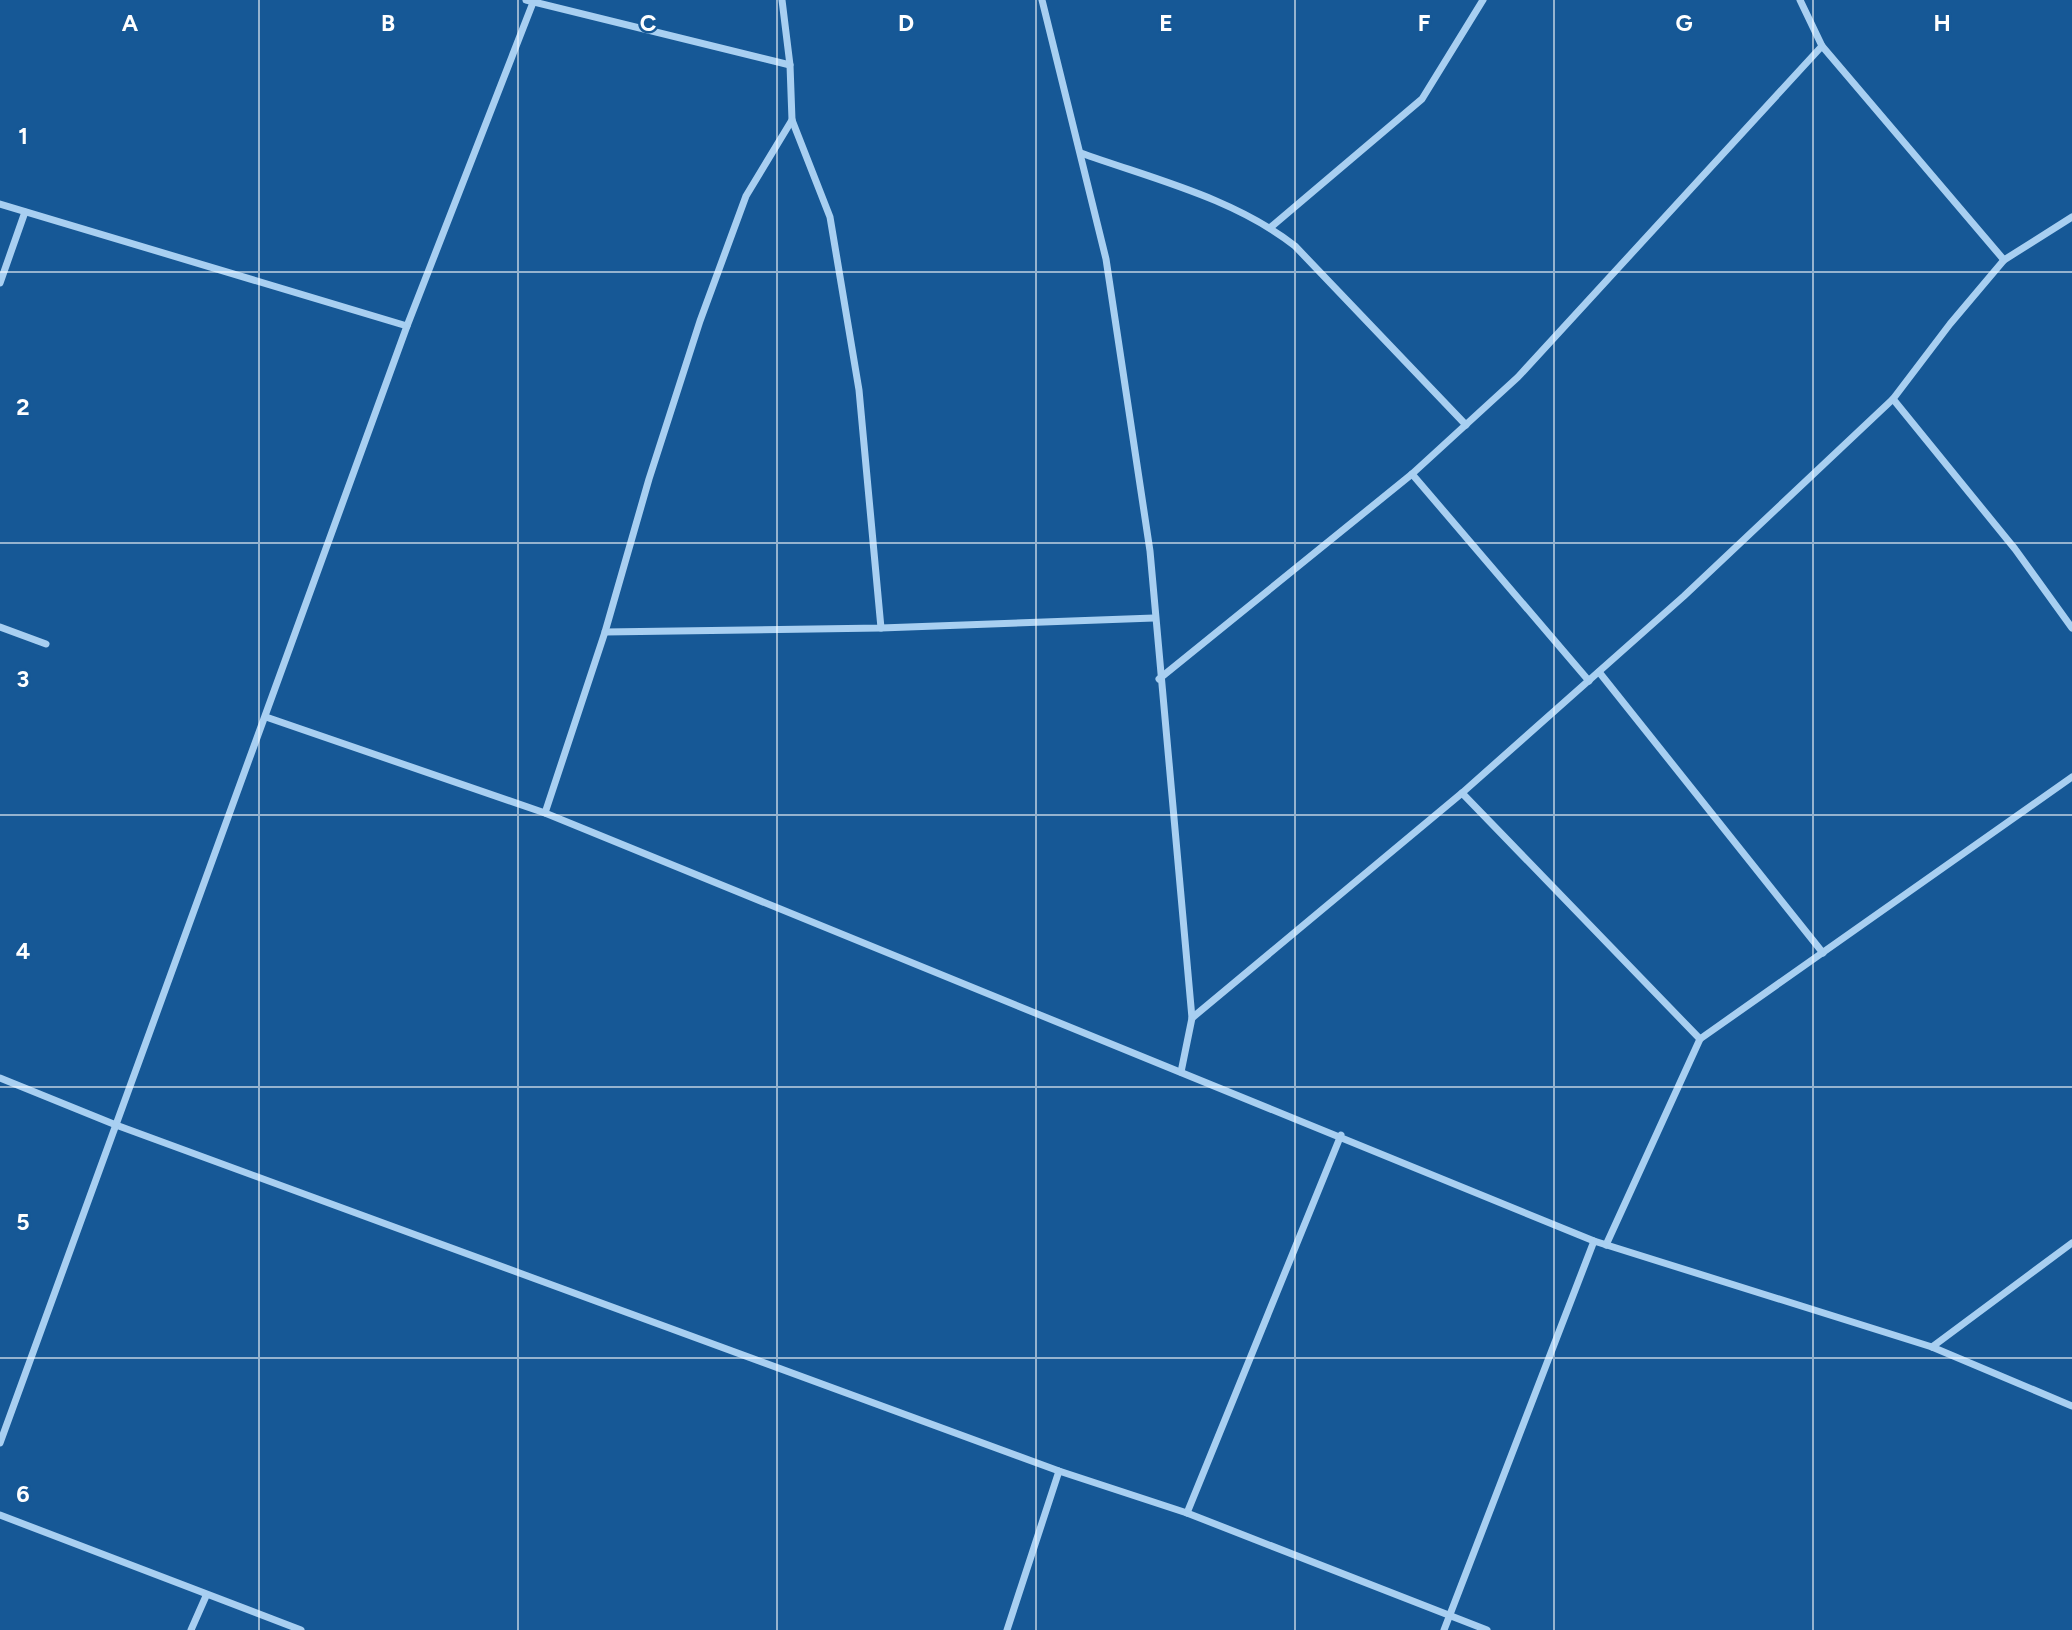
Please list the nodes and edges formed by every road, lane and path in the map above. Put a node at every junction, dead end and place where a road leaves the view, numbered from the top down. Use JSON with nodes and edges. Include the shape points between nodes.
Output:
{"nodes":[{"id":1,"x":782,"y":0,"type":"edge"},
{"id":2,"x":1042,"y":0,"type":"edge"},
{"id":3,"x":1483,"y":0,"type":"edge"},
{"id":4,"x":1800,"y":0,"type":"edge"},
{"id":5,"x":531,"y":1,"type":"edge"},
{"id":6,"x":1822,"y":46,"type":"junction"},
{"id":7,"x":790,"y":65,"type":"junction"},
{"id":8,"x":792,"y":120,"type":"junction"},
{"id":9,"x":1081,"y":153,"type":"junction"},
{"id":10,"x":0,"y":204,"type":"edge"},
{"id":11,"x":25,"y":212,"type":"junction"},
{"id":12,"x":2072,"y":217,"type":"edge"},
{"id":13,"x":1271,"y":227,"type":"junction"},
{"id":14,"x":2004,"y":260,"type":"junction"},
{"id":15,"x":0,"y":283,"type":"edge"},
{"id":16,"x":407,"y":326,"type":"junction"},
{"id":17,"x":1893,"y":399,"type":"junction"},
{"id":18,"x":1466,"y":425,"type":"junction"},
{"id":19,"x":1412,"y":474,"type":"junction"},
{"id":20,"x":1154,"y":618,"type":"junction"},
{"id":21,"x":0,"y":626,"type":"edge"},
{"id":22,"x":881,"y":628,"type":"junction"},
{"id":23,"x":2072,"y":628,"type":"edge"},
{"id":24,"x":605,"y":632,"type":"junction"},
{"id":25,"x":46,"y":643,"type":"dead end"},
{"id":26,"x":1599,"y":672,"type":"junction"},
{"id":27,"x":1159,"y":679,"type":"junction"},
{"id":28,"x":1589,"y":681,"type":"junction"},
{"id":29,"x":266,"y":717,"type":"junction"},
{"id":30,"x":2072,"y":777,"type":"edge"},
{"id":31,"x":1462,"y":793,"type":"junction"},
{"id":32,"x":545,"y":813,"type":"junction"},
{"id":33,"x":1823,"y":953,"type":"junction"},
{"id":34,"x":1192,"y":1018,"type":"junction"},
{"id":35,"x":1700,"y":1039,"type":"junction"},
{"id":36,"x":1181,"y":1072,"type":"junction"},
{"id":37,"x":0,"y":1078,"type":"edge"},
{"id":38,"x":116,"y":1125,"type":"junction"},
{"id":39,"x":1341,"y":1135,"type":"junction"},
{"id":40,"x":1594,"y":1241,"type":"junction"},
{"id":41,"x":2072,"y":1242,"type":"edge"},
{"id":42,"x":1606,"y":1245,"type":"junction"},
{"id":43,"x":1932,"y":1347,"type":"junction"},
{"id":44,"x":2072,"y":1406,"type":"edge"},
{"id":45,"x":0,"y":1443,"type":"edge"},
{"id":46,"x":1059,"y":1471,"type":"junction"},
{"id":47,"x":1187,"y":1513,"type":"junction"},
{"id":48,"x":0,"y":1515,"type":"edge"},
{"id":49,"x":206,"y":1596,"type":"junction"},
{"id":50,"x":1449,"y":1616,"type":"junction"},
{"id":51,"x":191,"y":1630,"type":"edge"},
{"id":52,"x":301,"y":1630,"type":"edge"},
{"id":53,"x":1007,"y":1630,"type":"edge"},
{"id":54,"x":1444,"y":1630,"type":"edge"},
{"id":55,"x":1487,"y":1630,"type":"edge"}],
"edges":[{"from":1,"to":7,"type":"street"},
{"from":2,"to":9,"type":"street"},
{"from":3,"to":13,"type":"street","via":[[1422,99]]},
{"from":4,"to":6,"type":"street"},
{"from":5,"to":7,"type":"street"},
{"from":5,"to":16,"type":"street"},
{"from":6,"to":14,"type":"street"},
{"from":6,"to":18,"type":"street","via":[[1518,377]]},
{"from":7,"to":8,"type":"street"},
{"from":8,"to":22,"type":"street","via":[[830,217],[859,390]]},
{"from":8,"to":24,"type":"street","via":[[746,195],[709,296]]},
{"from":9,"to":13,"type":"street","via":[[1242,211]]},
{"from":9,"to":20,"type":"street","via":[[1116,322],[1150,551]]},
{"from":10,"to":11,"type":"street"},
{"from":11,"to":15,"type":"street"},
{"from":11,"to":16,"type":"street"},
{"from":12,"to":14,"type":"street"},
{"from":13,"to":18,"type":"street","via":[[1295,246]]},
{"from":14,"to":17,"type":"street"},
{"from":16,"to":29,"type":"street"},
{"from":17,"to":23,"type":"street","via":[[2015,548]]},
{"from":17,"to":26,"type":"street"},
{"from":18,"to":19,"type":"street"},
{"from":19,"to":27,"type":"street"},
{"from":19,"to":28,"type":"street"},
{"from":20,"to":22,"type":"street"},
{"from":20,"to":27,"type":"street"},
{"from":21,"to":25,"type":"street"},
{"from":22,"to":24,"type":"street"},
{"from":24,"to":32,"type":"street"},
{"from":26,"to":28,"type":"street"},
{"from":26,"to":33,"type":"street"},
{"from":27,"to":34,"type":"street"},
{"from":28,"to":31,"type":"street"},
{"from":29,"to":32,"type":"street"},
{"from":29,"to":38,"type":"street"},
{"from":30,"to":33,"type":"street"},
{"from":31,"to":34,"type":"street"},
{"from":31,"to":35,"type":"street"},
{"from":32,"to":36,"type":"street"},
{"from":33,"to":35,"type":"street"},
{"from":34,"to":36,"type":"street"},
{"from":35,"to":42,"type":"street"},
{"from":36,"to":39,"type":"street"},
{"from":37,"to":38,"type":"street"},
{"from":38,"to":45,"type":"street"},
{"from":38,"to":46,"type":"street"},
{"from":39,"to":40,"type":"street"},
{"from":39,"to":47,"type":"street"},
{"from":40,"to":42,"type":"street"},
{"from":40,"to":50,"type":"street"},
{"from":41,"to":43,"type":"street"},
{"from":42,"to":43,"type":"street"},
{"from":43,"to":44,"type":"street"},
{"from":46,"to":47,"type":"street"},
{"from":46,"to":53,"type":"street"},
{"from":47,"to":50,"type":"street"},
{"from":48,"to":49,"type":"street"},
{"from":49,"to":51,"type":"street"},
{"from":49,"to":52,"type":"street"},
{"from":50,"to":54,"type":"street"},
{"from":50,"to":55,"type":"street"}]}
